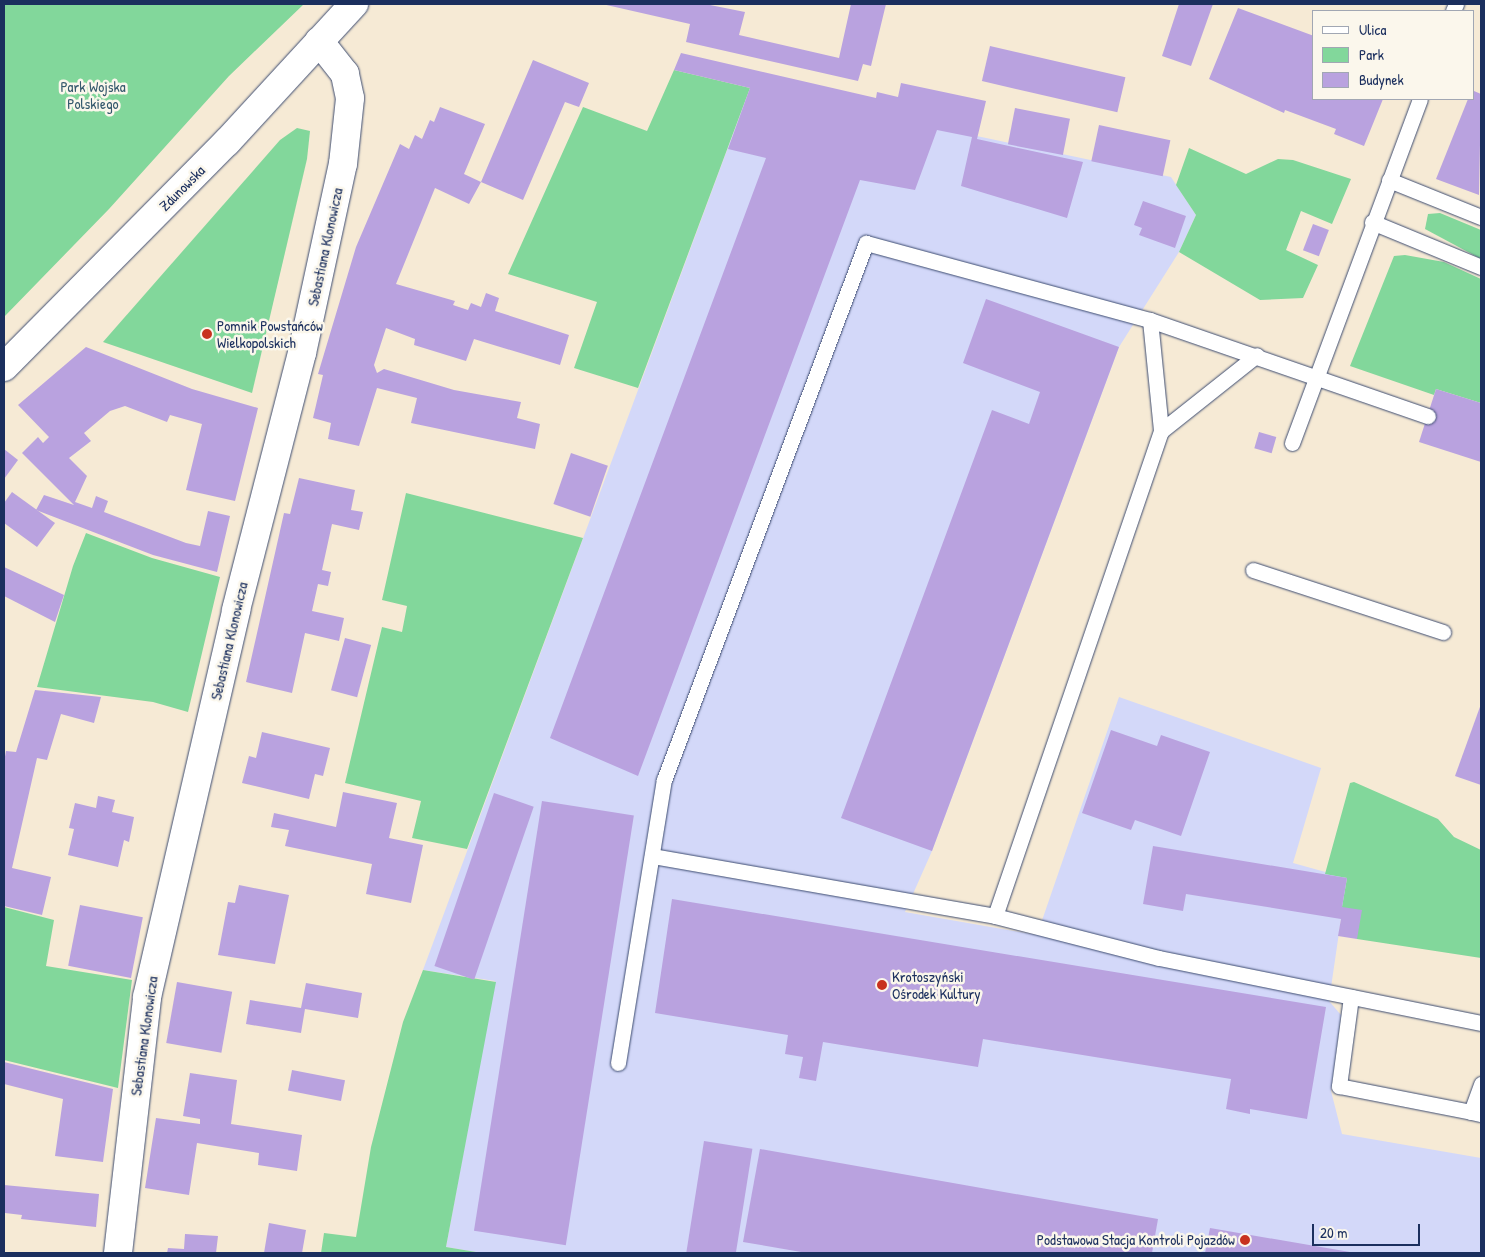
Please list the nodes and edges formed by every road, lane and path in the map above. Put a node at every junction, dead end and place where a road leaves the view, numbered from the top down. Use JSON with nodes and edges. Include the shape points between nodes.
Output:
{"nodes":[{"id":1,"x":354,"y":4,"type":"edge"},
{"id":2,"x":319,"y":41,"type":"junction"},
{"id":3,"x":1420,"y":100,"type":"edge"},
{"id":4,"x":1389,"y":180,"type":"junction"},
{"id":5,"x":1481,"y":217,"type":"edge"},
{"id":6,"x":1372,"y":222,"type":"junction"},
{"id":7,"x":1481,"y":267,"type":"edge"},
{"id":8,"x":1150,"y":320,"type":"junction"},
{"id":9,"x":1257,"y":355,"type":"junction"},
{"id":10,"x":4,"y":368,"type":"edge"},
{"id":11,"x":1316,"y":375,"type":"junction"},
{"id":12,"x":1428,"y":416,"type":"dead end"},
{"id":13,"x":1161,"y":431,"type":"junction"},
{"id":14,"x":1292,"y":444,"type":"dead end"},
{"id":15,"x":1252,"y":570,"type":"dead end"},
{"id":16,"x":1443,"y":632,"type":"dead end"},
{"id":17,"x":652,"y":856,"type":"junction"},
{"id":18,"x":995,"y":916,"type":"junction"},
{"id":19,"x":1352,"y":997,"type":"junction"},
{"id":20,"x":1481,"y":1022,"type":"edge"},
{"id":21,"x":618,"y":1063,"type":"dead end"},
{"id":22,"x":1481,"y":1084,"type":"edge"},
{"id":23,"x":1476,"y":1114,"type":"edge"},
{"id":24,"x":118,"y":1253,"type":"edge"}],
"edges":[{"from":1,"to":2,"type":"street","name":"Zdunowska"},
{"from":2,"to":10,"type":"street","name":"Zdunowska","via":[[227,142]]},
{"from":2,"to":24,"type":"street","name":"Sebastiana Klonowicza","via":[[344,74],[350,98],[343,164],[302,353],[236,610],[148,997]]},
{"from":3,"to":4,"type":"lane"},
{"from":4,"to":5,"type":"lane"},
{"from":4,"to":6,"type":"lane"},
{"from":6,"to":7,"type":"lane"},
{"from":6,"to":11,"type":"lane"},
{"from":8,"to":9,"type":"lane"},
{"from":8,"to":13,"type":"lane"},
{"from":8,"to":17,"type":"lane","via":[[866,243],[664,780]]},
{"from":9,"to":11,"type":"lane"},
{"from":9,"to":13,"type":"lane"},
{"from":11,"to":12,"type":"lane"},
{"from":11,"to":14,"type":"lane"},
{"from":13,"to":18,"type":"lane"},
{"from":15,"to":16,"type":"lane"},
{"from":17,"to":18,"type":"lane"},
{"from":17,"to":21,"type":"lane"},
{"from":18,"to":19,"type":"lane","via":[[1159,958]]},
{"from":19,"to":20,"type":"lane"},
{"from":19,"to":23,"type":"lane","via":[[1339,1086]]},
{"from":22,"to":23,"type":"lane"}]}
